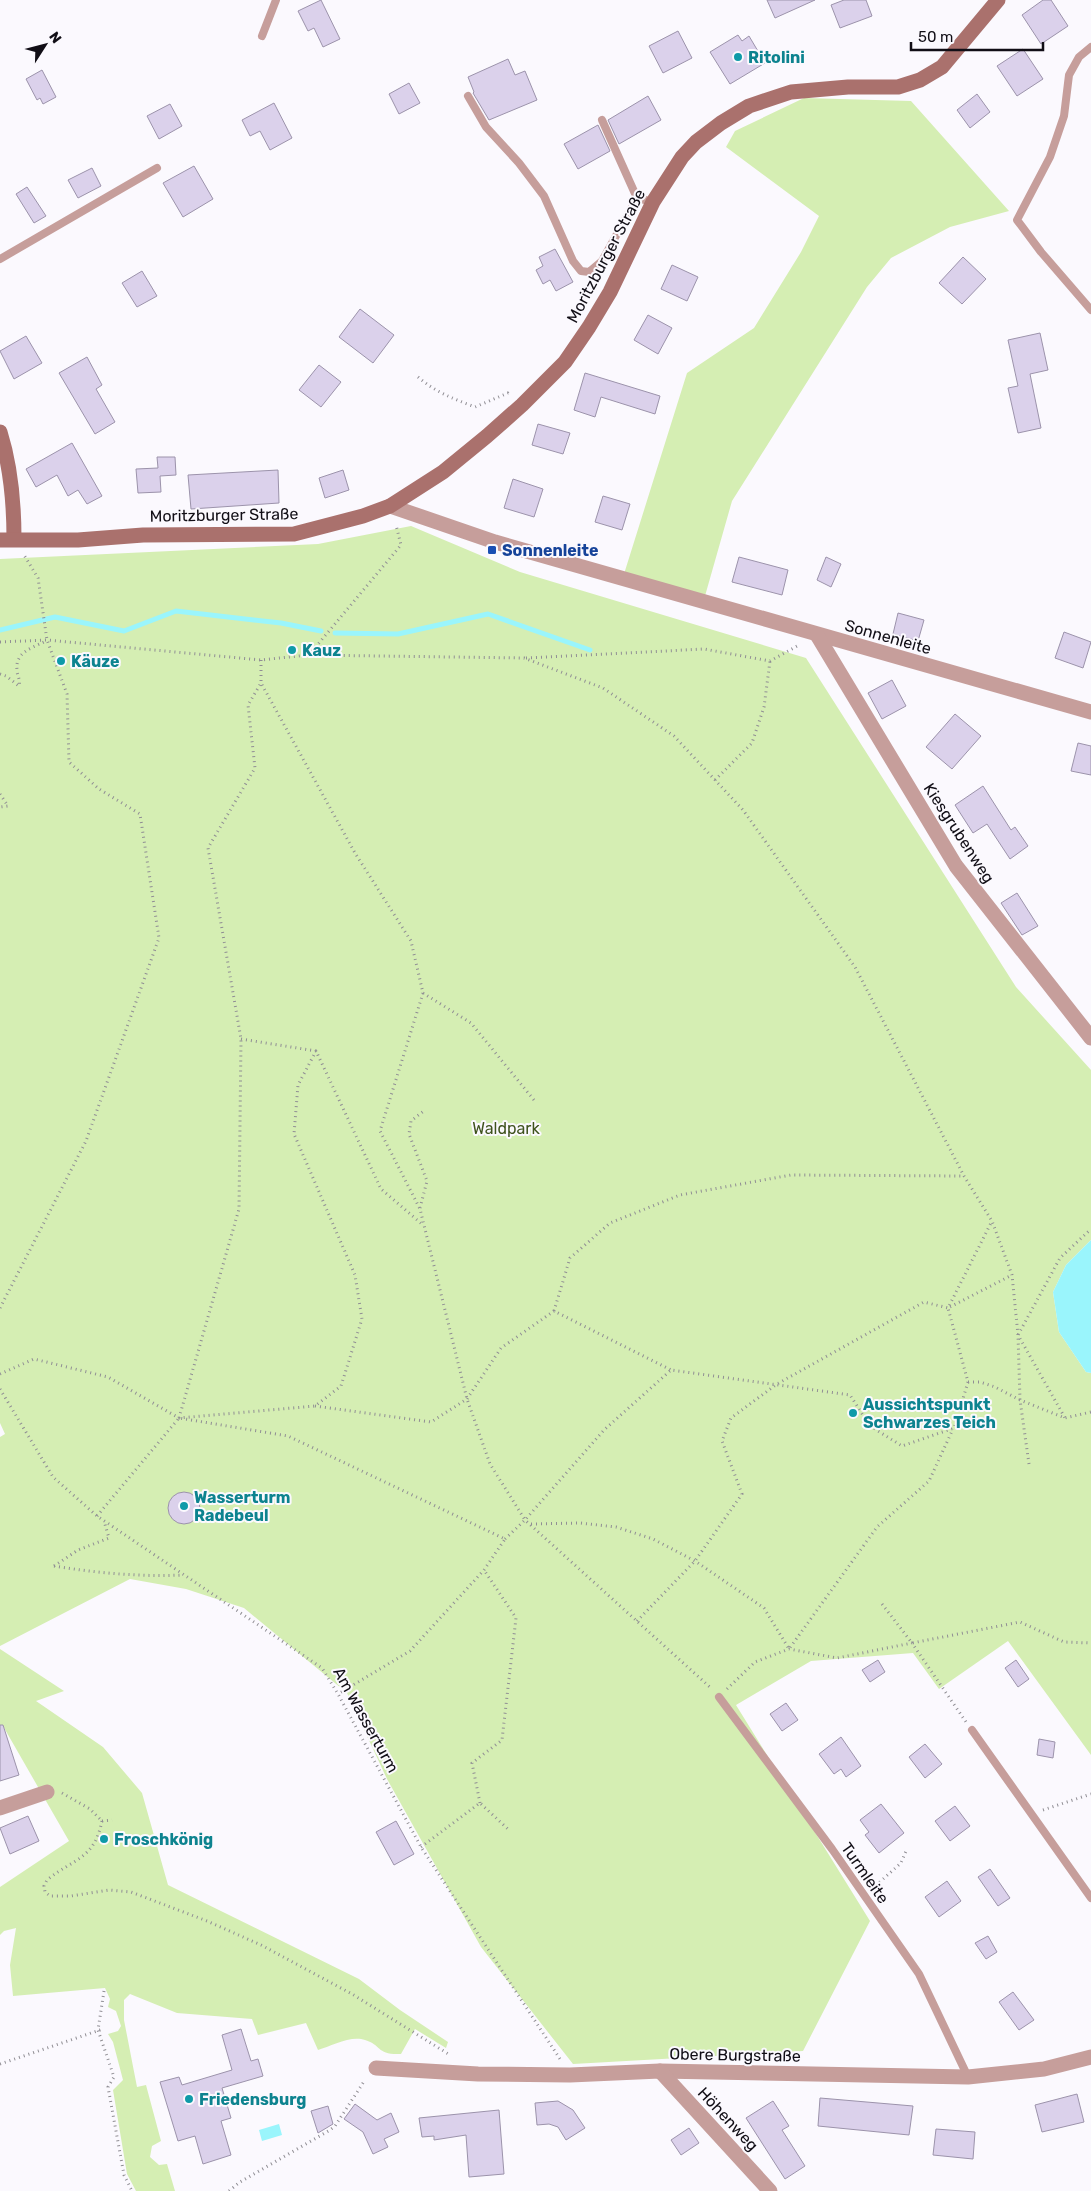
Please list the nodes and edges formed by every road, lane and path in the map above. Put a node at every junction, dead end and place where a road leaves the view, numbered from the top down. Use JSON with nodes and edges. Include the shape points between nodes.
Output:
{"nodes":[{"id":1,"x":276,"y":0,"type":"edge"},
{"id":2,"x":998,"y":0,"type":"edge"},
{"id":3,"x":262,"y":36,"type":"dead end"},
{"id":4,"x":1091,"y":47,"type":"edge"},
{"id":5,"x":468,"y":96,"type":"dead end"},
{"id":6,"x":602,"y":120,"type":"dead end"},
{"id":7,"x":157,"y":168,"type":"dead end"},
{"id":8,"x":637,"y":198,"type":"junction"},
{"id":9,"x":653,"y":202,"type":"junction"},
{"id":10,"x":0,"y":259,"type":"edge"},
{"id":11,"x":1091,"y":310,"type":"edge"},
{"id":12,"x":418,"y":377,"type":"dead end"},
{"id":13,"x":522,"y":405,"type":"junction"},
{"id":14,"x":0,"y":432,"type":"edge"},
{"id":15,"x":390,"y":506,"type":"junction"},
{"id":16,"x":7,"y":540,"type":"edge"},
{"id":17,"x":401,"y":545,"type":"dead end"},
{"id":18,"x":817,"y":635,"type":"junction"},
{"id":19,"x":47,"y":640,"type":"junction"},
{"id":20,"x":0,"y":642,"type":"edge"},
{"id":21,"x":308,"y":655,"type":"junction"},
{"id":22,"x":524,"y":658,"type":"junction"},
{"id":23,"x":261,"y":660,"type":"junction"},
{"id":24,"x":770,"y":661,"type":"junction"},
{"id":25,"x":0,"y":674,"type":"edge"},
{"id":26,"x":261,"y":683,"type":"junction"},
{"id":27,"x":1091,"y":712,"type":"edge"},
{"id":28,"x":715,"y":780,"type":"junction"},
{"id":29,"x":0,"y":794,"type":"edge"},
{"id":30,"x":0,"y":808,"type":"edge"},
{"id":31,"x":423,"y":993,"type":"junction"},
{"id":32,"x":1091,"y":1038,"type":"edge"},
{"id":33,"x":241,"y":1039,"type":"junction"},
{"id":34,"x":316,"y":1051,"type":"junction"},
{"id":35,"x":534,"y":1100,"type":"dead end"},
{"id":36,"x":425,"y":1110,"type":"dead end"},
{"id":37,"x":964,"y":1176,"type":"junction"},
{"id":38,"x":420,"y":1209,"type":"junction"},
{"id":39,"x":992,"y":1221,"type":"junction"},
{"id":40,"x":424,"y":1226,"type":"junction"},
{"id":41,"x":1091,"y":1229,"type":"edge"},
{"id":42,"x":1012,"y":1275,"type":"junction"},
{"id":43,"x":0,"y":1308,"type":"edge"},
{"id":44,"x":948,"y":1308,"type":"junction"},
{"id":45,"x":554,"y":1311,"type":"junction"},
{"id":46,"x":1018,"y":1335,"type":"junction"},
{"id":47,"x":671,"y":1370,"type":"junction"},
{"id":48,"x":0,"y":1374,"type":"edge"},
{"id":49,"x":968,"y":1382,"type":"junction"},
{"id":50,"x":777,"y":1384,"type":"junction"},
{"id":51,"x":0,"y":1389,"type":"edge"},
{"id":52,"x":467,"y":1399,"type":"junction"},
{"id":53,"x":1020,"y":1400,"type":"junction"},
{"id":54,"x":315,"y":1406,"type":"junction"},
{"id":55,"x":1091,"y":1412,"type":"edge"},
{"id":56,"x":178,"y":1418,"type":"junction"},
{"id":57,"x":1065,"y":1418,"type":"junction"},
{"id":58,"x":954,"y":1428,"type":"junction"},
{"id":59,"x":1029,"y":1464,"type":"dead end"},
{"id":60,"x":97,"y":1516,"type":"junction"},
{"id":61,"x":525,"y":1520,"type":"junction"},
{"id":62,"x":104,"y":1521,"type":"junction"},
{"id":63,"x":531,"y":1524,"type":"junction"},
{"id":64,"x":505,"y":1539,"type":"junction"},
{"id":65,"x":695,"y":1561,"type":"junction"},
{"id":66,"x":484,"y":1570,"type":"junction"},
{"id":67,"x":184,"y":1575,"type":"junction"},
{"id":68,"x":882,"y":1604,"type":"dead end"},
{"id":69,"x":637,"y":1622,"type":"junction"},
{"id":70,"x":912,"y":1643,"type":"junction"},
{"id":71,"x":1091,"y":1643,"type":"edge"},
{"id":72,"x":789,"y":1649,"type":"junction"},
{"id":73,"x":338,"y":1694,"type":"junction"},
{"id":74,"x":720,"y":1697,"type":"junction"},
{"id":75,"x":972,"y":1730,"type":"joint"},
{"id":76,"x":47,"y":1792,"type":"joint"},
{"id":77,"x":1091,"y":1794,"type":"edge"},
{"id":78,"x":480,"y":1803,"type":"junction"},
{"id":79,"x":0,"y":1808,"type":"edge"},
{"id":80,"x":1031,"y":1814,"type":"junction"},
{"id":81,"x":112,"y":1820,"type":"dead end"},
{"id":82,"x":102,"y":1821,"type":"junction"},
{"id":83,"x":510,"y":1830,"type":"dead end"},
{"id":84,"x":421,"y":1847,"type":"junction"},
{"id":85,"x":906,"y":1851,"type":"dead end"},
{"id":86,"x":864,"y":1896,"type":"junction"},
{"id":87,"x":1091,"y":1898,"type":"edge"},
{"id":88,"x":104,"y":1991,"type":"dead end"},
{"id":89,"x":103,"y":2029,"type":"dead end"},
{"id":90,"x":98,"y":2030,"type":"junction"},
{"id":91,"x":452,"y":2056,"type":"dead end"},
{"id":92,"x":1091,"y":2056,"type":"edge"},
{"id":93,"x":0,"y":2064,"type":"edge"},
{"id":94,"x":376,"y":2068,"type":"dead end"},
{"id":95,"x":660,"y":2071,"type":"junction"},
{"id":96,"x":570,"y":2075,"type":"junction"},
{"id":97,"x":968,"y":2077,"type":"junction"},
{"id":98,"x":365,"y":2080,"type":"dead end"},
{"id":99,"x":132,"y":2191,"type":"edge"},
{"id":100,"x":229,"y":2191,"type":"edge"},
{"id":101,"x":770,"y":2191,"type":"edge"}],
"edges":[{"from":1,"to":3,"type":"lane"},
{"from":2,"to":9,"type":"street","name":"Moritzburger Straße","via":[[942,67],[920,80],[898,87],[791,92],[749,106],[696,142],[682,157]]},
{"from":4,"to":11,"type":"lane","via":[[1079,58],[1069,75],[1064,116],[1050,157],[1017,220]]},
{"from":5,"to":8,"type":"lane","via":[[486,127],[544,196],[573,261],[581,271],[589,272],[602,261]]},
{"from":6,"to":8,"type":"lane"},
{"from":7,"to":10,"type":"lane"},
{"from":8,"to":9,"type":"lane"},
{"from":9,"to":13,"type":"street","name":"Moritzburger Straße","via":[[610,292],[589,327],[564,362]]},
{"from":12,"to":13,"type":"path","via":[[429,387],[475,407],[508,393]]},
{"from":13,"to":15,"type":"street","name":"Moritzburger Straße","via":[[443,472]]},
{"from":14,"to":16,"type":"street","via":[[10,467],[14,500]]},
{"from":15,"to":16,"type":"street","name":"Moritzburger Straße","via":[[294,534]]},
{"from":15,"to":18,"type":"street","name":"Sonnenleite","via":[[495,542]]},
{"from":16,"to":19,"type":"path","via":[[38,578]]},
{"from":17,"to":21,"type":"path"},
{"from":18,"to":24,"type":"path"},
{"from":18,"to":27,"type":"street","name":"Sonnenleite"},
{"from":18,"to":32,"type":"street","name":"Kiesgrubenweg","via":[[956,866]]},
{"from":19,"to":20,"type":"path"},
{"from":19,"to":23,"type":"path"},
{"from":19,"to":25,"type":"path","via":[[20,655],[17,667],[19,686]]},
{"from":19,"to":43,"type":"path","via":[[67,694],[69,762],[99,789],[140,814],[159,938],[86,1141]]},
{"from":21,"to":22,"type":"path"},
{"from":21,"to":23,"type":"path"},
{"from":22,"to":24,"type":"path","via":[[704,649]]},
{"from":22,"to":28,"type":"path","via":[[604,688],[674,736]]},
{"from":23,"to":26,"type":"path"},
{"from":24,"to":28,"type":"path","via":[[764,706],[752,742]]},
{"from":26,"to":31,"type":"path","via":[[355,853],[411,941]]},
{"from":26,"to":33,"type":"path","via":[[248,705],[255,768],[208,848]]},
{"from":28,"to":37,"type":"path","via":[[743,810],[855,967]]},
{"from":29,"to":30,"type":"path","via":[[8,806]]},
{"from":31,"to":35,"type":"path","via":[[471,1023]]},
{"from":31,"to":38,"type":"path","via":[[380,1131]]},
{"from":33,"to":34,"type":"path"},
{"from":33,"to":56,"type":"path","via":[[240,1209]]},
{"from":34,"to":40,"type":"path","via":[[382,1189]]},
{"from":34,"to":54,"type":"path","via":[[298,1085],[294,1134],[355,1275],[362,1319],[342,1386]]},
{"from":36,"to":38,"type":"path","via":[[412,1121],[409,1134],[427,1181]]},
{"from":37,"to":39,"type":"path"},
{"from":37,"to":45,"type":"path","via":[[791,1175],[680,1195],[610,1224],[570,1258]]},
{"from":38,"to":40,"type":"path"},
{"from":39,"to":42,"type":"path"},
{"from":39,"to":44,"type":"path"},
{"from":40,"to":52,"type":"path"},
{"from":41,"to":46,"type":"path","via":[[1060,1258]]},
{"from":42,"to":44,"type":"path"},
{"from":42,"to":46,"type":"path"},
{"from":44,"to":49,"type":"path"},
{"from":44,"to":50,"type":"path","via":[[924,1302]]},
{"from":45,"to":47,"type":"path"},
{"from":45,"to":52,"type":"path","via":[[500,1348]]},
{"from":46,"to":53,"type":"path"},
{"from":46,"to":57,"type":"path"},
{"from":47,"to":50,"type":"path"},
{"from":47,"to":61,"type":"path","via":[[604,1430]]},
{"from":48,"to":56,"type":"path","via":[[34,1359],[108,1377]]},
{"from":49,"to":53,"type":"path","via":[[995,1387]]},
{"from":49,"to":58,"type":"path"},
{"from":50,"to":58,"type":"path","via":[[850,1395],[870,1426],[902,1446]]},
{"from":50,"to":65,"type":"path","via":[[731,1418],[722,1441],[742,1494]]},
{"from":51,"to":60,"type":"path","name":"Am Wasserturm","via":[[53,1477]]},
{"from":52,"to":54,"type":"path","via":[[431,1422]]},
{"from":52,"to":61,"type":"path","via":[[490,1464]]},
{"from":53,"to":57,"type":"path"},
{"from":53,"to":59,"type":"path"},
{"from":54,"to":56,"type":"path"},
{"from":55,"to":57,"type":"path"},
{"from":56,"to":60,"type":"path"},
{"from":56,"to":64,"type":"path","via":[[288,1436]]},
{"from":58,"to":72,"type":"path","via":[[929,1481],[877,1527]]},
{"from":60,"to":62,"type":"path","name":"Am Wasserturm"},
{"from":61,"to":63,"type":"path"},
{"from":61,"to":64,"type":"path"},
{"from":62,"to":67,"type":"path","name":"Am Wasserturm"},
{"from":62,"to":67,"type":"path","via":[[108,1538],[78,1550],[54,1566],[156,1577]]},
{"from":63,"to":65,"type":"path","via":[[616,1526],[652,1539]]},
{"from":63,"to":69,"type":"path"},
{"from":64,"to":66,"type":"path"},
{"from":65,"to":69,"type":"path"},
{"from":65,"to":72,"type":"path","via":[[764,1608]]},
{"from":66,"to":73,"type":"path","via":[[410,1651]]},
{"from":66,"to":78,"type":"path","via":[[516,1618],[502,1740],[472,1763]]},
{"from":67,"to":73,"type":"path","name":"Am Wasserturm","via":[[322,1668]]},
{"from":68,"to":70,"type":"path"},
{"from":69,"to":74,"type":"path"},
{"from":70,"to":71,"type":"path","via":[[1020,1622],[1064,1642]]},
{"from":70,"to":72,"type":"path","via":[[837,1658]]},
{"from":70,"to":75,"type":"path"},
{"from":72,"to":74,"type":"path","via":[[755,1662]]},
{"from":73,"to":84,"type":"path","name":"Am Wasserturm"},
{"from":74,"to":86,"type":"lane","name":"Turmleite"},
{"from":75,"to":80,"type":"lane"},
{"from":76,"to":79,"type":"street"},
{"from":76,"to":82,"type":"path","via":[[59,1791],[73,1798]]},
{"from":77,"to":80,"type":"path"},
{"from":78,"to":83,"type":"path"},
{"from":78,"to":84,"type":"path"},
{"from":80,"to":87,"type":"lane"},
{"from":81,"to":82,"type":"path"},
{"from":82,"to":91,"type":"path","via":[[94,1846],[87,1854],[47,1880],[45,1892],[50,1896],[109,1890],[131,1892],[207,1921],[261,1945],[352,1994]]},
{"from":84,"to":96,"type":"path","name":"Am Wasserturm"},
{"from":85,"to":86,"type":"path","via":[[901,1863]]},
{"from":86,"to":97,"type":"lane","name":"Turmleite","via":[[919,1974]]},
{"from":88,"to":90,"type":"path"},
{"from":89,"to":90,"type":"path"},
{"from":90,"to":93,"type":"path"},
{"from":90,"to":99,"type":"path","via":[[114,2077],[108,2087],[124,2175]]},
{"from":92,"to":97,"type":"street","name":"Obere Burgstraße","via":[[1044,2069]]},
{"from":94,"to":96,"type":"street","name":"Obere Burgstraße"},
{"from":95,"to":96,"type":"street","name":"Obere Burgstraße"},
{"from":95,"to":97,"type":"street","name":"Obere Burgstraße"},
{"from":95,"to":101,"type":"street","name":"Höhenweg"},
{"from":98,"to":100,"type":"path","via":[[335,2126]]}]}
